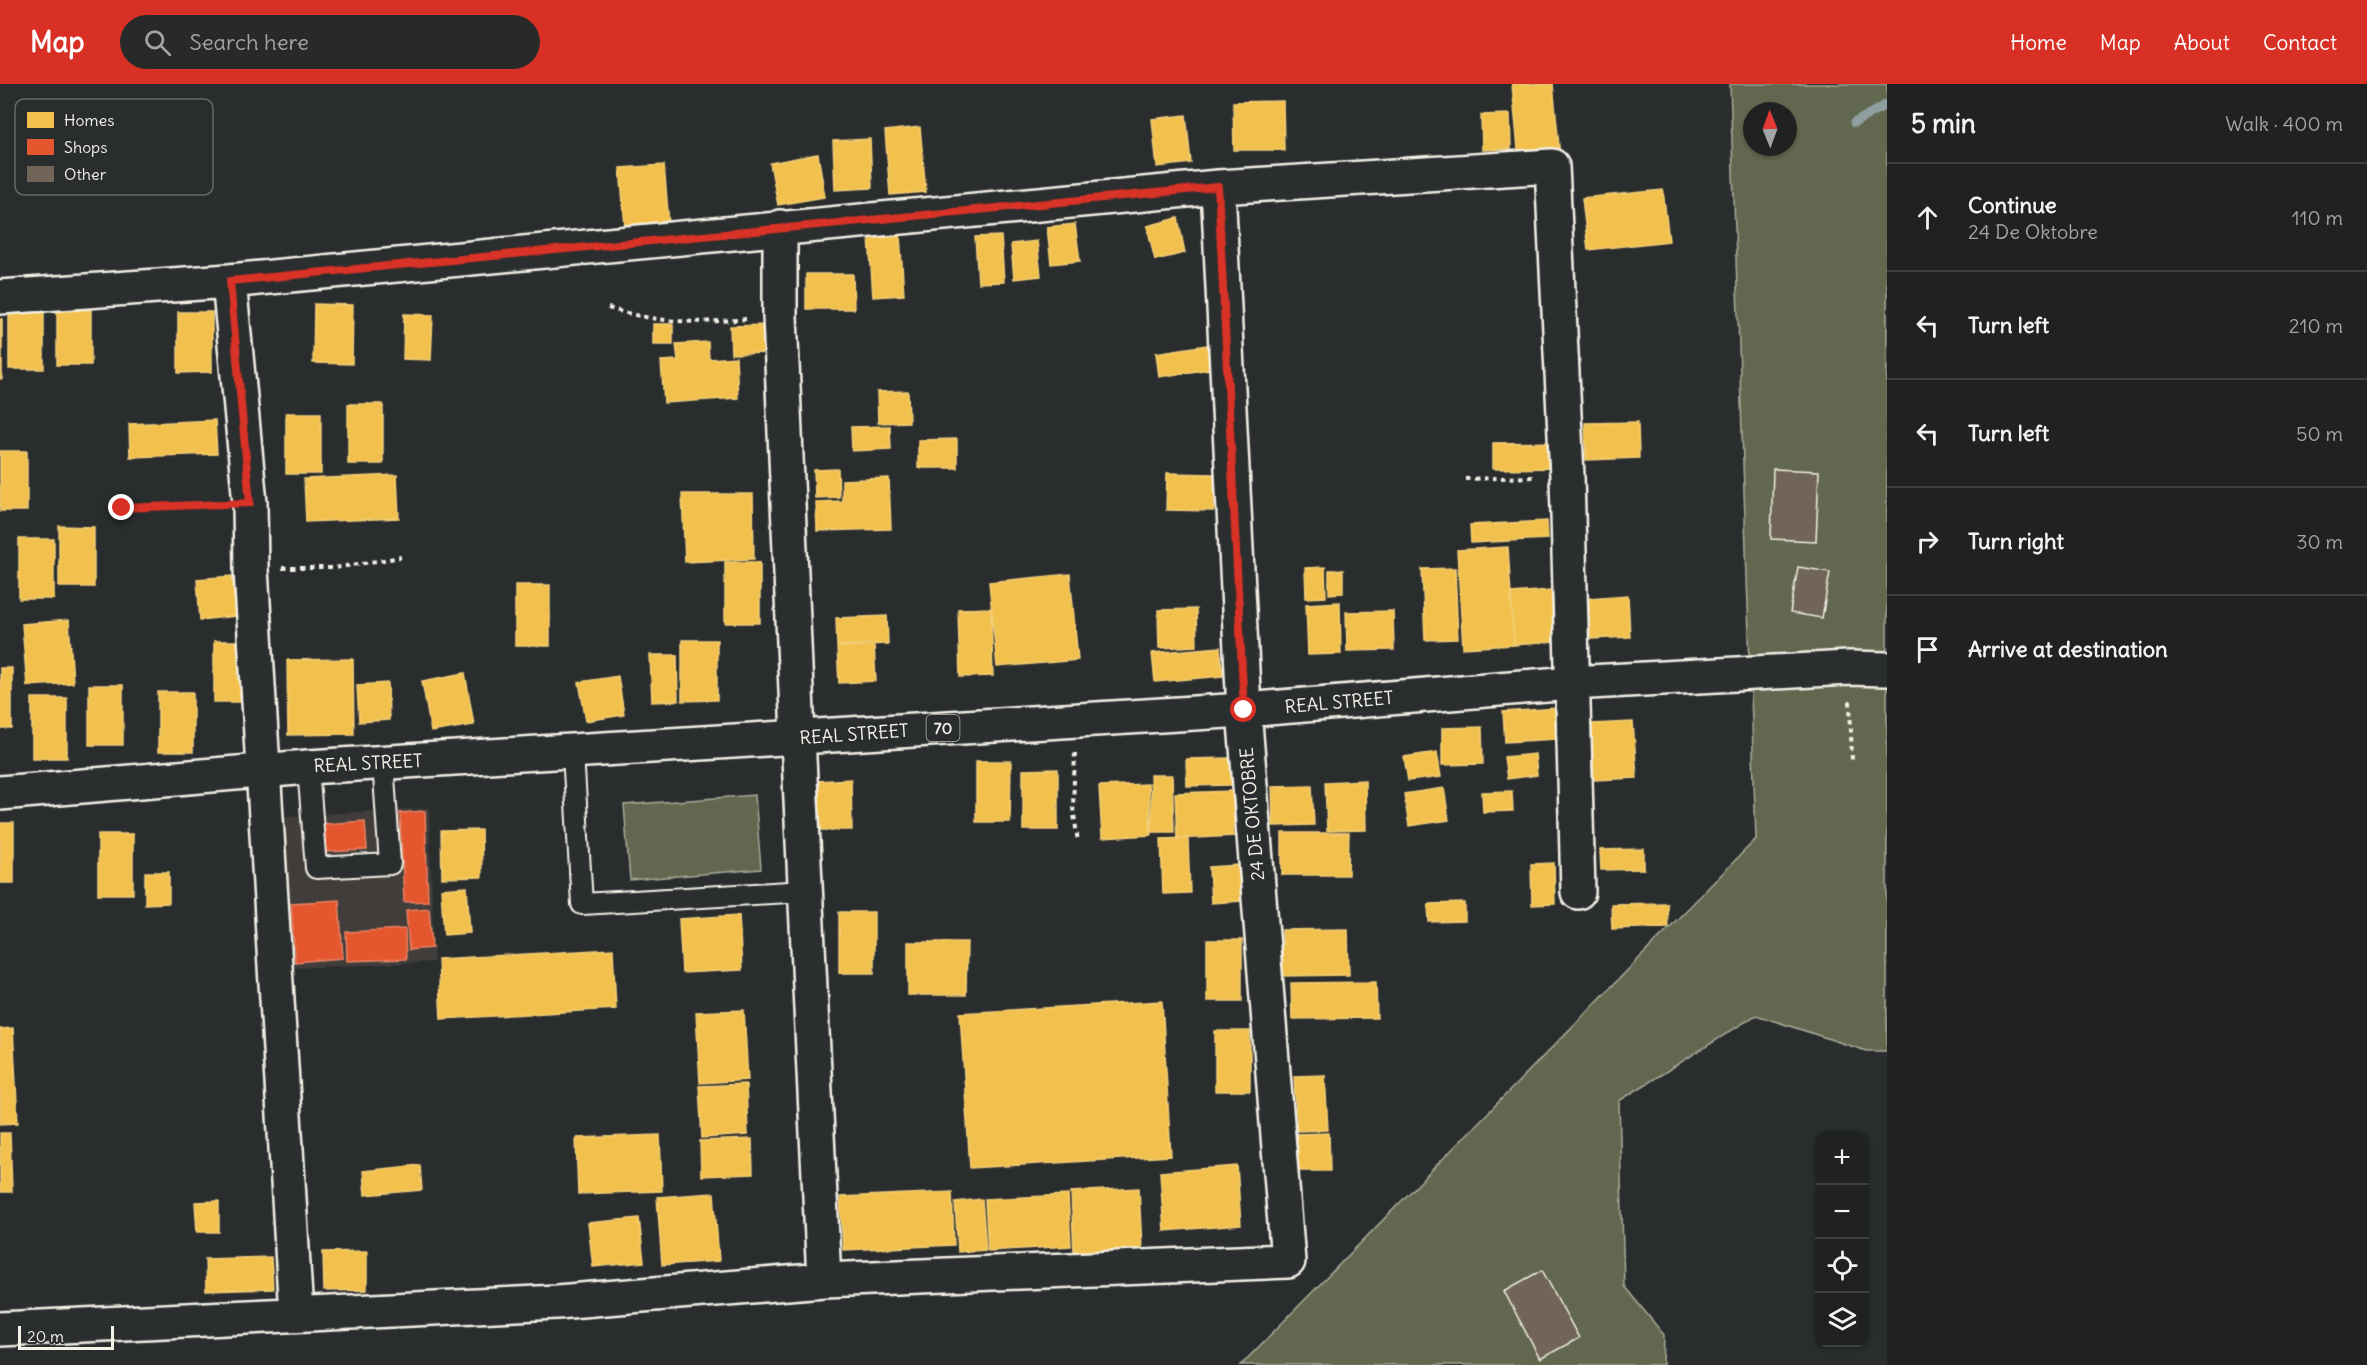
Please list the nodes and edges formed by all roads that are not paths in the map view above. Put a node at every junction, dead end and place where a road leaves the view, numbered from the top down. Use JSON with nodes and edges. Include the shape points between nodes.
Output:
{"nodes":[{"id":1,"x":1218,"y":187,"type":"junction"},
{"id":2,"x":780,"y":227,"type":"junction"},
{"id":3,"x":230,"y":281,"type":"junction"},
{"id":4,"x":0,"y":297,"type":"edge"},
{"id":5,"x":1887,"y":669,"type":"edge"},
{"id":6,"x":1571,"y":683,"type":"junction"},
{"id":7,"x":1244,"y":710,"type":"junction"},
{"id":8,"x":798,"y":737,"type":"junction"},
{"id":9,"x":573,"y":753,"type":"junction"},
{"id":10,"x":383,"y":762,"type":"junction"},
{"id":11,"x":308,"y":767,"type":"junction"},
{"id":12,"x":265,"y":770,"type":"junction"},
{"id":13,"x":0,"y":793,"type":"edge"},
{"id":14,"x":806,"y":891,"type":"junction"},
{"id":15,"x":1578,"y":892,"type":"dead end"},
{"id":16,"x":824,"y":1280,"type":"junction"},
{"id":17,"x":296,"y":1314,"type":"junction"},
{"id":18,"x":0,"y":1329,"type":"edge"}],
"edges":[{"from":1,"to":2,"type":"main road"},
{"from":1,"to":6,"type":"main road","via":[[1552,166],[1567,476]]},
{"from":1,"to":7,"type":"main road","name":"24 DE OKTOBRE"},
{"from":2,"to":3,"type":"main road"},
{"from":2,"to":8,"type":"main road","via":[[780,316]]},
{"from":3,"to":4,"type":"main road"},
{"from":3,"to":12,"type":"main road","via":[[250,503]]},
{"from":5,"to":6,"type":"main road","name":"REAL STREET","number":"70"},
{"from":6,"to":7,"type":"main road","name":"REAL STREET","number":"70"},
{"from":6,"to":15,"type":"main road"},
{"from":7,"to":8,"type":"main road","name":"REAL STREET","number":"70"},
{"from":7,"to":16,"type":"main road","name":"24 DE OKTOBRE","via":[[1288,1261]]},
{"from":8,"to":9,"type":"main road","name":"REAL STREET","number":"70"},
{"from":8,"to":14,"type":"main road"},
{"from":9,"to":10,"type":"main road","name":"REAL STREET","number":"70"},
{"from":9,"to":14,"type":"lane","via":[[582,904]]},
{"from":10,"to":11,"type":"main road","name":"REAL STREET","number":"70"},
{"from":10,"to":11,"type":"lane","via":[[390,864],[316,868]]},
{"from":11,"to":12,"type":"main road","name":"REAL STREET","number":"70"},
{"from":12,"to":13,"type":"main road","name":"REAL STREET","number":"70"},
{"from":12,"to":17,"type":"main road"},
{"from":14,"to":16,"type":"main road"},
{"from":16,"to":17,"type":"main road","via":[[557,1302]]},
{"from":17,"to":18,"type":"main road"}]}
